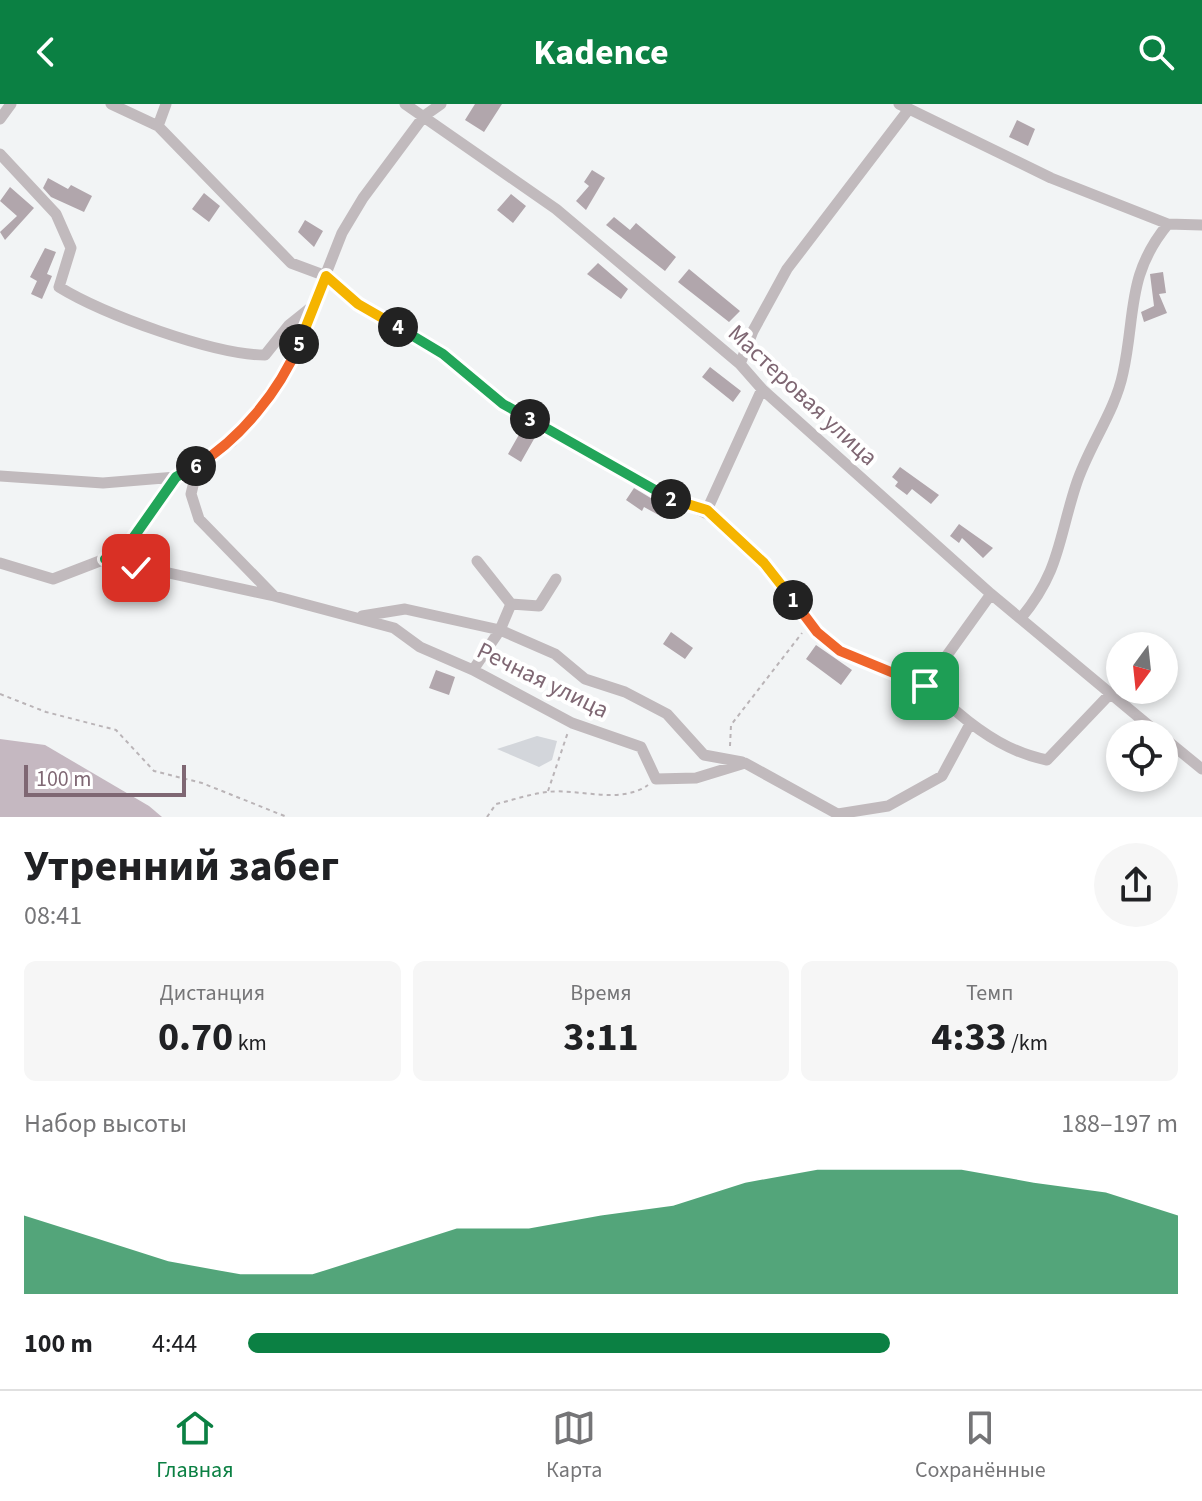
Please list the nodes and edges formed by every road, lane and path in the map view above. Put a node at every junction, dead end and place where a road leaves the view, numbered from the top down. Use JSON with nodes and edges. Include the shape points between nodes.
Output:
{"nodes":[{"id":1,"x":11,"y":104,"type":"edge"},
{"id":2,"x":111,"y":104,"type":"edge"},
{"id":3,"x":166,"y":104,"type":"edge"},
{"id":4,"x":405,"y":104,"type":"edge"},
{"id":5,"x":441,"y":104,"type":"edge"},
{"id":6,"x":904,"y":107,"type":"edge"},
{"id":7,"x":424,"y":116,"type":"junction"},
{"id":8,"x":0,"y":119,"type":"edge"},
{"id":9,"x":158,"y":126,"type":"junction"},
{"id":10,"x":0,"y":154,"type":"edge"},
{"id":11,"x":1168,"y":224,"type":"junction"},
{"id":12,"x":1202,"y":225,"type":"edge"},
{"id":13,"x":326,"y":276,"type":"junction"},
{"id":14,"x":317,"y":303,"type":"junction"},
{"id":15,"x":740,"y":364,"type":"junction"},
{"id":16,"x":762,"y":389,"type":"junction"},
{"id":17,"x":198,"y":465,"type":"junction"},
{"id":18,"x":0,"y":476,"type":"edge"},
{"id":19,"x":176,"y":477,"type":"junction"},
{"id":20,"x":707,"y":510,"type":"junction"},
{"id":21,"x":105,"y":559,"type":"junction"},
{"id":22,"x":477,"y":561,"type":"dead end"},
{"id":23,"x":0,"y":563,"type":"edge"},
{"id":24,"x":556,"y":579,"type":"dead end"},
{"id":25,"x":991,"y":594,"type":"junction"},
{"id":26,"x":274,"y":596,"type":"junction"},
{"id":27,"x":511,"y":604,"type":"junction"},
{"id":28,"x":358,"y":617,"type":"junction"},
{"id":29,"x":1021,"y":618,"type":"junction"},
{"id":30,"x":810,"y":622,"type":"junction"},
{"id":31,"x":500,"y":630,"type":"junction"},
{"id":32,"x":473,"y":670,"type":"junction"},
{"id":33,"x":925,"y":686,"type":"junction"},
{"id":34,"x":1106,"y":691,"type":"edge"},
{"id":35,"x":0,"y":694,"type":"edge"},
{"id":36,"x":1106,"y":698,"type":"edge"},
{"id":37,"x":1122,"y":704,"type":"edge"},
{"id":38,"x":1142,"y":720,"type":"edge"},
{"id":39,"x":572,"y":723,"type":"junction"},
{"id":40,"x":970,"y":724,"type":"junction"},
{"id":41,"x":1178,"y":749,"type":"edge"},
{"id":42,"x":729,"y":760,"type":"junction"},
{"id":43,"x":745,"y":763,"type":"junction"},
{"id":44,"x":1202,"y":769,"type":"edge"},
{"id":45,"x":656,"y":779,"type":"junction"},
{"id":46,"x":548,"y":792,"type":"junction"},
{"id":47,"x":840,"y":816,"type":"edge"},
{"id":48,"x":287,"y":817,"type":"edge"},
{"id":49,"x":487,"y":817,"type":"edge"}],
"edges":[{"from":1,"to":8,"type":"street"},
{"from":2,"to":9,"type":"street"},
{"from":3,"to":9,"type":"street"},
{"from":4,"to":7,"type":"street","name":"Мастеровая улица"},
{"from":5,"to":7,"type":"street"},
{"from":6,"to":11,"type":"street","via":[[1051,178]]},
{"from":6,"to":15,"type":"street","via":[[787,269]]},
{"from":7,"to":13,"type":"street","via":[[363,198]]},
{"from":7,"to":15,"type":"street","name":"Мастеровая улица","via":[[556,209]]},
{"from":9,"to":13,"type":"street","via":[[291,263]]},
{"from":10,"to":14,"type":"street","via":[[56,214],[71,248],[59,287],[89,305],[237,355],[265,355],[289,325]]},
{"from":11,"to":12,"type":"street"},
{"from":11,"to":29,"type":"street","via":[[1147,249],[1130,308],[1123,374],[1076,484],[1056,563]]},
{"from":13,"to":14,"type":"street"},
{"from":13,"to":20,"type":"street","via":[[358,304],[443,354],[503,404],[680,504]]},
{"from":14,"to":17,"type":"street","via":[[290,365],[232,442]]},
{"from":15,"to":16,"type":"street","name":"Мастеровая улица"},
{"from":16,"to":20,"type":"street"},
{"from":16,"to":25,"type":"street","name":"Мастеровая улица"},
{"from":17,"to":19,"type":"street"},
{"from":17,"to":26,"type":"street","via":[[191,494],[199,519]]},
{"from":18,"to":19,"type":"street","via":[[103,483]]},
{"from":19,"to":21,"type":"street","via":[[131,541]]},
{"from":20,"to":30,"type":"street","via":[[764,563]]},
{"from":21,"to":23,"type":"street","via":[[53,579]]},
{"from":21,"to":26,"type":"street","name":"Речная улица"},
{"from":22,"to":27,"type":"street"},
{"from":24,"to":27,"type":"street","via":[[539,606]]},
{"from":25,"to":29,"type":"street","name":"Мастеровая улица"},
{"from":25,"to":33,"type":"street"},
{"from":26,"to":28,"type":"street","name":"Речная улица"},
{"from":27,"to":31,"type":"street"},
{"from":28,"to":31,"type":"street","name":"Речная улица","via":[[405,609]]},
{"from":28,"to":32,"type":"street","name":"Речная улица","via":[[394,628],[420,647]]},
{"from":29,"to":34,"type":"street","name":"Мастеровая улица"},
{"from":30,"to":33,"type":"street","via":[[840,651]]},
{"from":30,"to":42,"type":"path","via":[[731,725]]},
{"from":31,"to":32,"type":"street"},
{"from":31,"to":42,"type":"street","name":"Речная улица","via":[[555,654],[585,679],[667,714],[704,755]]},
{"from":32,"to":39,"type":"street","name":"Речная улица"},
{"from":33,"to":40,"type":"street"},
{"from":35,"to":48,"type":"path","via":[[116,730],[154,771],[202,783]]},
{"from":36,"to":40,"type":"street","via":[[1047,760],[1019,755]]},
{"from":37,"to":38,"type":"street","name":"Мастеровая улица"},
{"from":39,"to":45,"type":"street","name":"Речная улица","via":[[641,747]]},
{"from":39,"to":46,"type":"path"},
{"from":40,"to":47,"type":"street","via":[[942,776],[888,806]]},
{"from":41,"to":44,"type":"street"},
{"from":42,"to":43,"type":"street","name":"Речная улица"},
{"from":43,"to":45,"type":"street","via":[[696,778]]},
{"from":43,"to":47,"type":"street","name":"Речная улица"},
{"from":45,"to":46,"type":"path","via":[[641,790],[615,794]]},
{"from":46,"to":49,"type":"path","via":[[496,804]]}]}
